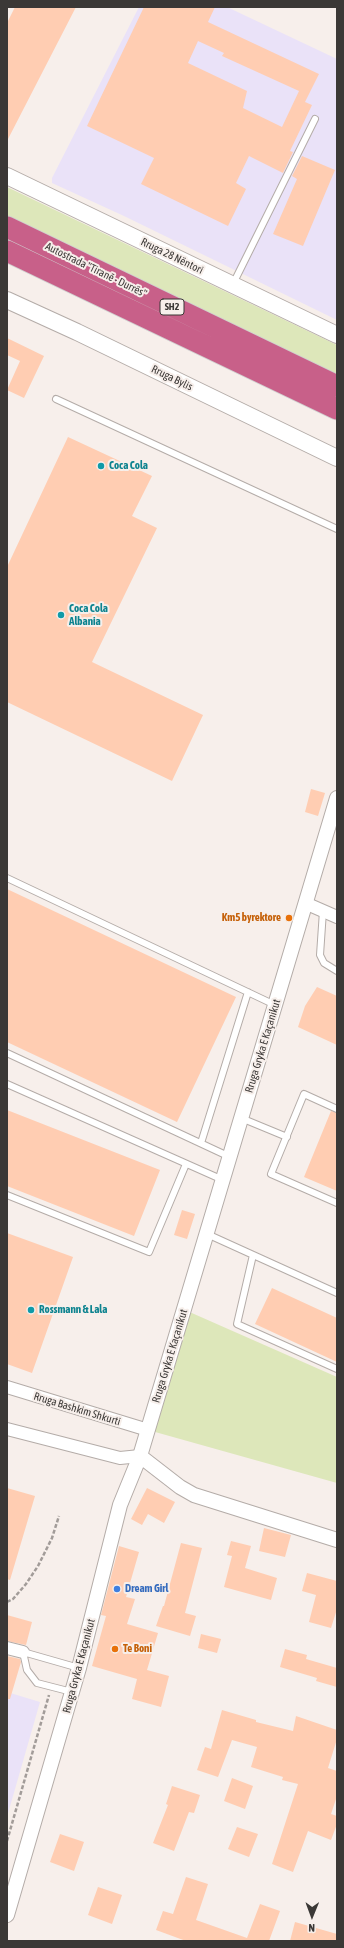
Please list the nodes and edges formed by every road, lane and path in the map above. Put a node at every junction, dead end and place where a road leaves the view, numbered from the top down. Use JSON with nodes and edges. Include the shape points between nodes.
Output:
{"nodes":[{"id":1,"x":315,"y":119,"type":"dead end"},
{"id":2,"x":7,"y":176,"type":"edge"},
{"id":3,"x":7,"y":227,"type":"edge"},
{"id":4,"x":7,"y":251,"type":"edge"},
{"id":5,"x":232,"y":285,"type":"junction"},
{"id":6,"x":7,"y":300,"type":"edge"},
{"id":7,"x":337,"y":335,"type":"edge"},
{"id":8,"x":337,"y":386,"type":"edge"},
{"id":9,"x":56,"y":399,"type":"dead end"},
{"id":10,"x":337,"y":409,"type":"edge"},
{"id":11,"x":337,"y":458,"type":"edge"},
{"id":12,"x":337,"y":529,"type":"edge"},
{"id":13,"x":337,"y":798,"type":"edge"},
{"id":14,"x":7,"y":878,"type":"edge"},
{"id":15,"x":305,"y":903,"type":"junction"},
{"id":16,"x":323,"y":910,"type":"junction"},
{"id":17,"x":337,"y":916,"type":"edge"},
{"id":18,"x":337,"y":971,"type":"edge"},
{"id":19,"x":248,"y":992,"type":"junction"},
{"id":20,"x":275,"y":1005,"type":"junction"},
{"id":21,"x":7,"y":1053,"type":"edge"},
{"id":22,"x":7,"y":1084,"type":"edge"},
{"id":23,"x":337,"y":1110,"type":"edge"},
{"id":24,"x":241,"y":1118,"type":"junction"},
{"id":25,"x":286,"y":1137,"type":"junction"},
{"id":26,"x":201,"y":1143,"type":"junction"},
{"id":27,"x":230,"y":1157,"type":"junction"},
{"id":28,"x":186,"y":1164,"type":"junction"},
{"id":29,"x":223,"y":1180,"type":"junction"},
{"id":30,"x":7,"y":1195,"type":"edge"},
{"id":31,"x":337,"y":1204,"type":"edge"},
{"id":32,"x":208,"y":1234,"type":"junction"},
{"id":33,"x":253,"y":1255,"type":"junction"},
{"id":34,"x":337,"y":1293,"type":"edge"},
{"id":35,"x":337,"y":1369,"type":"edge"},
{"id":36,"x":7,"y":1387,"type":"edge"},
{"id":37,"x":7,"y":1429,"type":"edge"},
{"id":38,"x":148,"y":1430,"type":"junction"},
{"id":39,"x":140,"y":1456,"type":"junction"},
{"id":40,"x":60,"y":1516,"type":"dead end"},
{"id":41,"x":337,"y":1540,"type":"edge"},
{"id":42,"x":7,"y":1602,"type":"edge"},
{"id":43,"x":7,"y":1648,"type":"edge"},
{"id":44,"x":24,"y":1652,"type":"junction"},
{"id":45,"x":79,"y":1668,"type":"junction"},
{"id":46,"x":51,"y":1687,"type":"junction"},
{"id":47,"x":72,"y":1692,"type":"junction"},
{"id":48,"x":7,"y":1841,"type":"edge"},
{"id":49,"x":7,"y":1915,"type":"edge"}],
"edges":[{"from":1,"to":5,"type":"lane"},
{"from":2,"to":5,"type":"main road","name":"Rruga 28 Nëntori"},
{"from":3,"to":8,"type":"highway","name":"Autostrada \"Tiranë - Durrës\"","number":"SH2"},
{"from":4,"to":10,"type":"highway","name":"Autostrada \"Tiranë - Durrës\"","number":"SH2"},
{"from":5,"to":7,"type":"main road","name":"Rruga 28 Nëntori"},
{"from":6,"to":11,"type":"main road","name":"Rruga Bylis"},
{"from":9,"to":12,"type":"lane"},
{"from":13,"to":15,"type":"street","name":"Rruga Gryka E Kaçanikut"},
{"from":14,"to":19,"type":"lane"},
{"from":15,"to":16,"type":"street"},
{"from":15,"to":20,"type":"street","name":"Rruga Gryka E Kaçanikut"},
{"from":16,"to":17,"type":"street"},
{"from":16,"to":18,"type":"lane","via":[[320,955],[324,963]]},
{"from":19,"to":20,"type":"lane"},
{"from":19,"to":26,"type":"lane"},
{"from":20,"to":24,"type":"street","name":"Rruga Gryka E Kaçanikut"},
{"from":21,"to":26,"type":"lane"},
{"from":22,"to":28,"type":"lane"},
{"from":23,"to":25,"type":"lane","via":[[304,1094]]},
{"from":24,"to":25,"type":"lane"},
{"from":24,"to":27,"type":"street","name":"Rruga Gryka E Kaçanikut"},
{"from":25,"to":31,"type":"lane","via":[[271,1174]]},
{"from":26,"to":27,"type":"lane"},
{"from":27,"to":29,"type":"street","name":"Rruga Gryka E Kaçanikut"},
{"from":28,"to":29,"type":"lane"},
{"from":28,"to":30,"type":"lane","via":[[149,1252]]},
{"from":29,"to":32,"type":"street","name":"Rruga Gryka E Kaçanikut"},
{"from":32,"to":33,"type":"lane"},
{"from":32,"to":38,"type":"street","name":"Rruga Gryka E Kaçanikut"},
{"from":33,"to":34,"type":"lane"},
{"from":33,"to":35,"type":"lane","via":[[237,1324]]},
{"from":36,"to":38,"type":"street","name":"Rruga Bashkim Shkurti"},
{"from":37,"to":39,"type":"street","via":[[120,1458]]},
{"from":38,"to":39,"type":"street","name":"Rruga Gryka E Kaçanikut"},
{"from":39,"to":41,"type":"street","via":[[194,1495]]},
{"from":39,"to":45,"type":"street","name":"Rruga Gryka E Kaçanikut","via":[[120,1505]]},
{"from":40,"to":42,"type":"path","via":[[38,1566],[26,1584]]},
{"from":43,"to":44,"type":"street"},
{"from":44,"to":45,"type":"lane"},
{"from":44,"to":46,"type":"lane","via":[[27,1670],[37,1683]]},
{"from":45,"to":47,"type":"street","name":"Rruga Gryka E Kaçanikut"},
{"from":46,"to":47,"type":"lane"},
{"from":46,"to":48,"type":"path"},
{"from":47,"to":49,"type":"street","name":"Rruga Gryka E Kaçanikut"}]}
